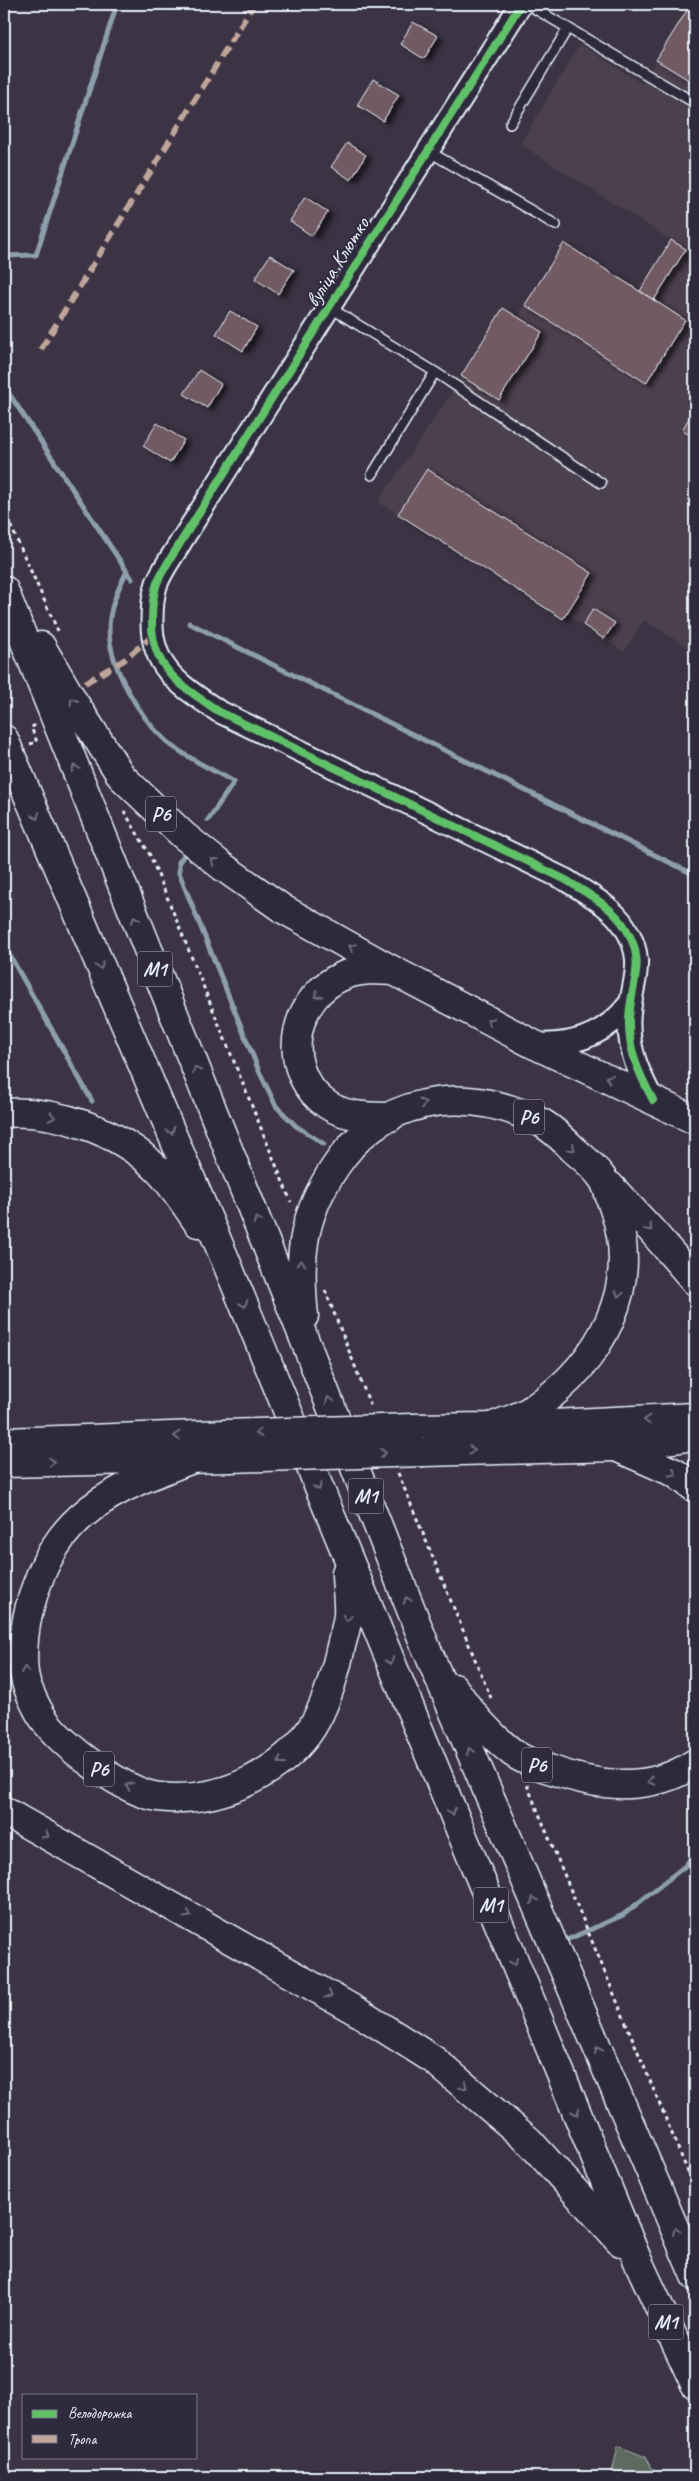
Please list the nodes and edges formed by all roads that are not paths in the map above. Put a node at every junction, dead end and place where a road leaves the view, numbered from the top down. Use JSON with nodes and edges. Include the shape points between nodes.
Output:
{"nodes":[{"id":1,"x":521,"y":4,"type":"edge"},
{"id":2,"x":527,"y":4,"type":"edge"},
{"id":3,"x":568,"y":28,"type":"junction"},
{"id":4,"x":695,"y":103,"type":"edge"},
{"id":5,"x":510,"y":124,"type":"dead end"},
{"id":6,"x":428,"y":151,"type":"junction"},
{"id":7,"x":556,"y":225,"type":"dead end"},
{"id":8,"x":329,"y":307,"type":"junction"},
{"id":9,"x":435,"y":372,"type":"junction"},
{"id":10,"x":372,"y":475,"type":"dead end"},
{"id":11,"x":601,"y":483,"type":"dead end"},
{"id":12,"x":4,"y":582,"type":"edge"},
{"id":13,"x":4,"y":590,"type":"edge"},
{"id":14,"x":4,"y":739,"type":"edge"},
{"id":15,"x":394,"y":971,"type":"junction"},
{"id":16,"x":630,"y":1003,"type":"junction"},
{"id":17,"x":533,"y":1044,"type":"junction"},
{"id":18,"x":653,"y":1100,"type":"junction"},
{"id":19,"x":4,"y":1113,"type":"edge"},
{"id":20,"x":390,"y":1117,"type":"junction"},
{"id":21,"x":695,"y":1120,"type":"edge"},
{"id":22,"x":603,"y":1180,"type":"junction"},
{"id":23,"x":225,"y":1259,"type":"junction"},
{"id":24,"x":695,"y":1281,"type":"edge"},
{"id":25,"x":308,"y":1347,"type":"junction"},
{"id":26,"x":695,"y":1417,"type":"edge"},
{"id":27,"x":491,"y":1427,"type":"junction"},
{"id":28,"x":695,"y":1436,"type":"edge"},
{"id":29,"x":418,"y":1440,"type":"junction"},
{"id":30,"x":5,"y":1446,"type":"edge"},
{"id":31,"x":227,"y":1446,"type":"junction"},
{"id":32,"x":616,"y":1447,"type":"junction"},
{"id":33,"x":195,"y":1458,"type":"junction"},
{"id":34,"x":695,"y":1488,"type":"edge"},
{"id":35,"x":344,"y":1552,"type":"junction"},
{"id":36,"x":425,"y":1645,"type":"junction"},
{"id":37,"x":695,"y":1763,"type":"edge"},
{"id":38,"x":4,"y":1811,"type":"edge"},
{"id":39,"x":637,"y":2259,"type":"junction"},
{"id":40,"x":695,"y":2276,"type":"edge"},
{"id":41,"x":695,"y":2384,"type":"edge"}],
"edges":[{"from":1,"to":6,"type":"street","name":"вуліца Клютко"},
{"from":2,"to":3,"type":"lane"},
{"from":3,"to":4,"type":"lane"},
{"from":3,"to":5,"type":"lane"},
{"from":6,"to":7,"type":"lane"},
{"from":6,"to":8,"type":"street","name":"вуліца Клютко"},
{"from":8,"to":9,"type":"lane"},
{"from":8,"to":16,"type":"street","name":"вуліца Клютко","via":[[157,584],[152,610],[152,637],[159,660],[178,684],[218,711],[566,880],[601,902],[624,926],[636,947],[638,974]]},
{"from":9,"to":10,"type":"lane"},
{"from":9,"to":11,"type":"lane"},
{"from":15,"to":12,"type":"main road","number":"Р6","one_way":true,"via":[[283,909],[222,867],[122,777]]},
{"from":25,"to":13,"type":"main road","number":"М1","one_way":true},
{"from":14,"to":23,"type":"main road","number":"М1","one_way":true},
{"from":17,"to":15,"type":"main road","number":"Р6","one_way":true},
{"from":15,"to":20,"type":"main road","number":"Р6","one_way":true,"via":[[366,970],[344,976],[326,986],[308,1004],[298,1028],[295,1047],[298,1068],[307,1086],[321,1101],[338,1111],[361,1117]]},
{"from":16,"to":17,"type":"street","via":[[619,1018],[591,1036],[562,1044]]},
{"from":16,"to":18,"type":"street","via":[[630,1049]]},
{"from":18,"to":17,"type":"main road","number":"Р6","one_way":true},
{"from":18,"to":21,"type":"main road","number":"Р6"},
{"from":19,"to":23,"type":"main road","one_way":true,"via":[[19,1112],[68,1120],[115,1138],[141,1154],[158,1169]]},
{"from":20,"to":22,"type":"main road","number":"Р6","one_way":true,"via":[[412,1106],[435,1100],[484,1102],[515,1110],[544,1124]]},
{"from":25,"to":20,"type":"main road","number":"Р6","one_way":true,"via":[[300,1257],[304,1234],[334,1169],[364,1133]]},
{"from":22,"to":24,"type":"main road","number":"Р6","one_way":true},
{"from":22,"to":27,"type":"main road","number":"Р6","one_way":true,"via":[[620,1225],[624,1258],[622,1286],[614,1312],[598,1344],[557,1391],[532,1410]]},
{"from":23,"to":35,"type":"main road","number":"М1","one_way":true},
{"from":36,"to":25,"type":"main road","number":"М1","one_way":true},
{"from":26,"to":27,"type":"main road","number":"Р6","one_way":true},
{"from":27,"to":29,"type":"main road","number":"Р6"},
{"from":28,"to":32,"type":"main road","number":"Р6"},
{"from":29,"to":31,"type":"main road","number":"Р6","bridge":true},
{"from":29,"to":32,"type":"main road","number":"Р6","one_way":true},
{"from":31,"to":30,"type":"main road","number":"Р6","one_way":true},
{"from":30,"to":33,"type":"main road","number":"Р6","one_way":true},
{"from":31,"to":33,"type":"main road","number":"Р6"},
{"from":32,"to":34,"type":"main road","number":"Р6","one_way":true,"via":[[675,1473]]},
{"from":35,"to":33,"type":"main road","number":"Р6","one_way":true,"via":[[348,1614],[328,1699],[314,1725],[293,1752],[227,1792],[192,1798],[156,1797],[128,1787],[96,1767],[71,1747],[44,1718],[27,1686],[22,1644],[37,1577],[54,1546],[81,1516],[100,1501],[142,1478]]},
{"from":35,"to":39,"type":"main road","number":"М1","one_way":true},
{"from":37,"to":36,"type":"main road","number":"Р6","one_way":true,"via":[[664,1779],[632,1785],[606,1785],[538,1766],[514,1753],[484,1726],[460,1698]]},
{"from":40,"to":36,"type":"main road","number":"М1","one_way":true},
{"from":38,"to":39,"type":"main road","one_way":true,"via":[[358,2012],[434,2060],[528,2140]]},
{"from":39,"to":41,"type":"main road","number":"М1"}]}
